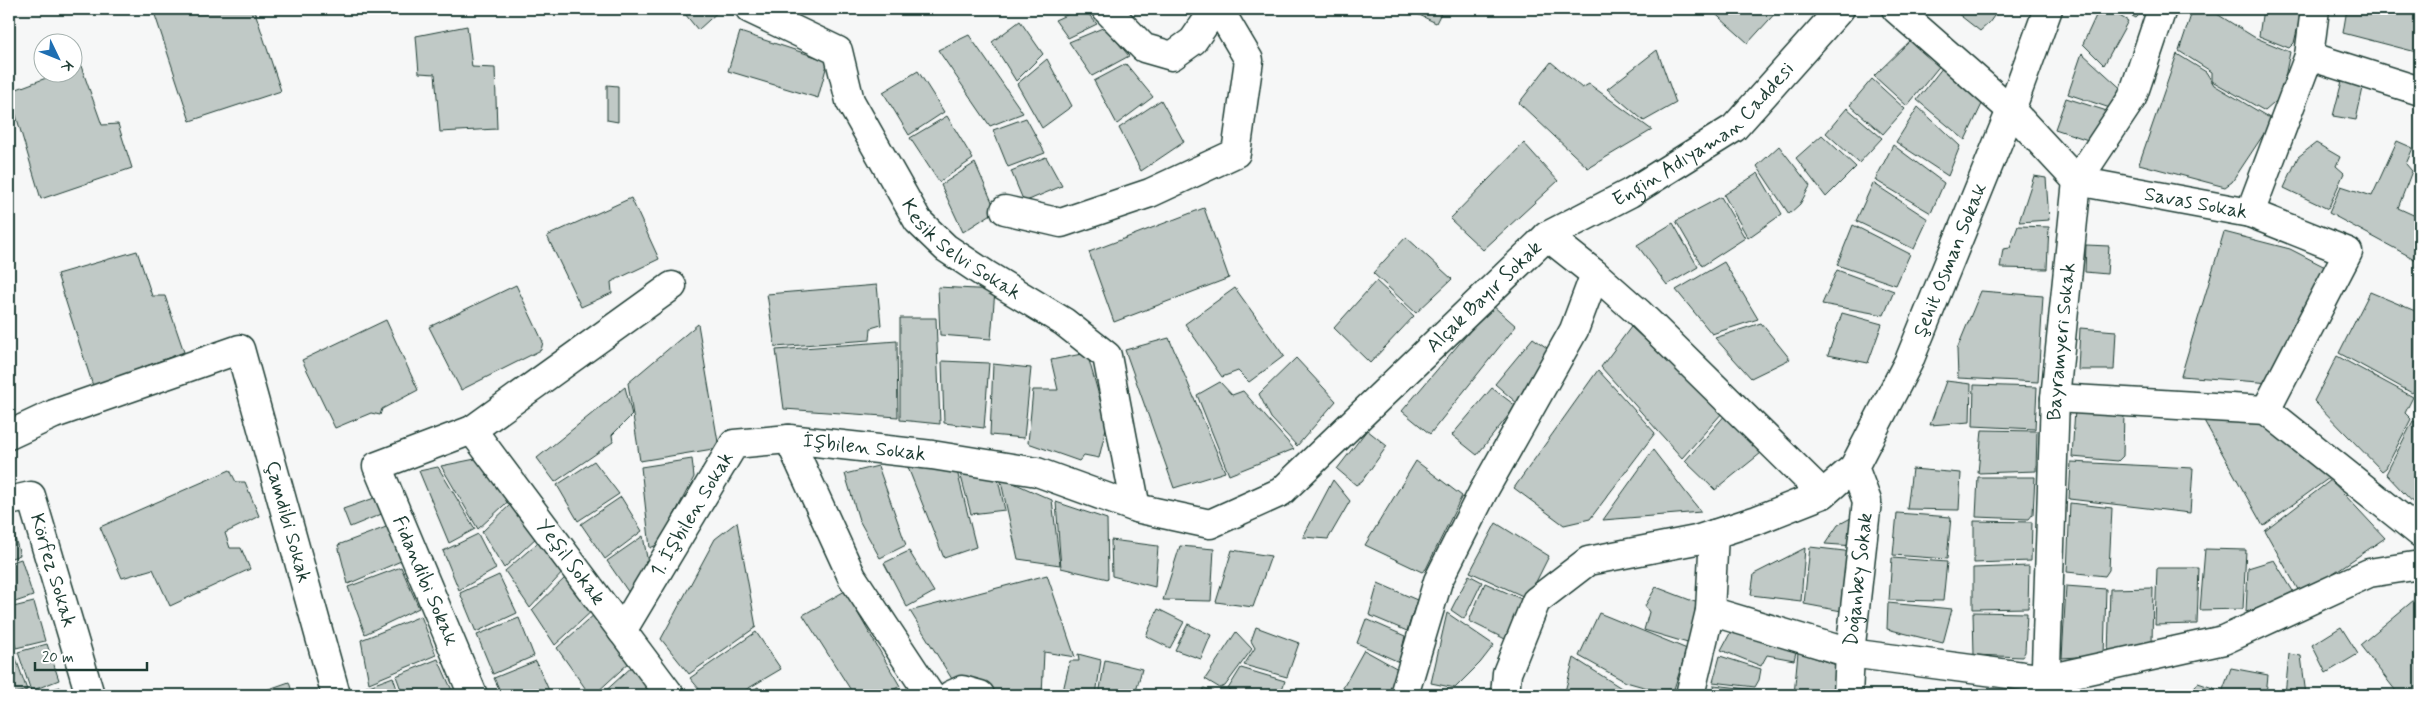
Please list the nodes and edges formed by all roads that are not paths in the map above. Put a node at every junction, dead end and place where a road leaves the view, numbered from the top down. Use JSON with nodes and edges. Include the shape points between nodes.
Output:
{"nodes":[{"id":1,"x":750,"y":9,"type":"edge"},
{"id":2,"x":1106,"y":9,"type":"edge"},
{"id":3,"x":1215,"y":9,"type":"edge"},
{"id":4,"x":1219,"y":9,"type":"edge"},
{"id":5,"x":1840,"y":9,"type":"edge"},
{"id":6,"x":1896,"y":9,"type":"edge"},
{"id":7,"x":2048,"y":9,"type":"edge"},
{"id":8,"x":2162,"y":9,"type":"edge"},
{"id":9,"x":2315,"y":9,"type":"edge"},
{"id":10,"x":2309,"y":56,"type":"junction"},
{"id":11,"x":2420,"y":91,"type":"edge"},
{"id":12,"x":2012,"y":110,"type":"junction"},
{"id":13,"x":2077,"y":181,"type":"junction"},
{"id":14,"x":1004,"y":210,"type":"dead end"},
{"id":15,"x":2250,"y":213,"type":"junction"},
{"id":16,"x":1547,"y":236,"type":"junction"},
{"id":17,"x":1595,"y":274,"type":"junction"},
{"id":18,"x":672,"y":286,"type":"dead end"},
{"id":19,"x":2056,"y":398,"type":"junction"},
{"id":20,"x":2266,"y":410,"type":"junction"},
{"id":21,"x":472,"y":430,"type":"junction"},
{"id":22,"x":9,"y":435,"type":"edge"},
{"id":23,"x":788,"y":439,"type":"junction"},
{"id":24,"x":1854,"y":467,"type":"junction"},
{"id":25,"x":1823,"y":494,"type":"junction"},
{"id":26,"x":9,"y":501,"type":"edge"},
{"id":27,"x":1136,"y":508,"type":"junction"},
{"id":28,"x":2420,"y":532,"type":"edge"},
{"id":29,"x":1714,"y":534,"type":"junction"},
{"id":30,"x":2420,"y":566,"type":"edge"},
{"id":31,"x":1710,"y":611,"type":"junction"},
{"id":32,"x":622,"y":631,"type":"junction"},
{"id":33,"x":1850,"y":653,"type":"junction"},
{"id":34,"x":1506,"y":684,"type":"edge"},
{"id":35,"x":2046,"y":687,"type":"edge"},
{"id":36,"x":90,"y":695,"type":"edge"},
{"id":37,"x":336,"y":695,"type":"edge"},
{"id":38,"x":473,"y":695,"type":"edge"},
{"id":39,"x":670,"y":695,"type":"edge"},
{"id":40,"x":930,"y":695,"type":"edge"},
{"id":41,"x":951,"y":695,"type":"edge"},
{"id":42,"x":980,"y":695,"type":"edge"},
{"id":43,"x":1404,"y":695,"type":"edge"},
{"id":44,"x":1487,"y":695,"type":"edge"},
{"id":45,"x":1690,"y":695,"type":"edge"},
{"id":46,"x":1848,"y":695,"type":"edge"}],
"edges":[{"from":1,"to":27,"type":"street","name":"Kesik Selvi Sokak","via":[[838,51],[850,101],[918,222],[946,248],[1064,322],[1107,356]]},
{"from":2,"to":3,"type":"street","via":[[1144,48],[1172,56],[1193,41]]},
{"from":4,"to":14,"type":"street","via":[[1249,60],[1236,153],[1150,193],[1061,223]]},
{"from":5,"to":16,"type":"street","name":"Engin Adıyaman Caddesi","via":[[1734,128],[1630,193]]},
{"from":6,"to":12,"type":"street"},
{"from":7,"to":12,"type":"street","name":"Şehit Osman Sokak"},
{"from":8,"to":13,"type":"street","name":"Bayramyeri Sokak","via":[[2132,98]]},
{"from":9,"to":10,"type":"street","name":"Savas Sokak"},
{"from":10,"to":11,"type":"street"},
{"from":10,"to":15,"type":"street","name":"Savas Sokak"},
{"from":12,"to":13,"type":"street"},
{"from":12,"to":24,"type":"street","name":"Şehit Osman Sokak","via":[[1909,361]]},
{"from":13,"to":15,"type":"street","name":"Savas Sokak"},
{"from":13,"to":19,"type":"street","name":"Bayramyeri Sokak"},
{"from":15,"to":20,"type":"street","via":[[2348,252]]},
{"from":16,"to":17,"type":"street","name":"Alçak Bayır Sokak"},
{"from":16,"to":27,"type":"street","name":"Alçak Bayır Sokak","via":[[1281,492],[1210,524]]},
{"from":17,"to":25,"type":"street"},
{"from":17,"to":43,"type":"street","via":[[1574,330],[1483,492],[1438,581]]},
{"from":18,"to":21,"type":"street"},
{"from":19,"to":20,"type":"street"},
{"from":19,"to":35,"type":"street","name":"Bayramyeri Sokak"},
{"from":20,"to":28,"type":"street"},
{"from":21,"to":32,"type":"street","name":"Yeşil Sokak"},
{"from":21,"to":38,"type":"street","name":"Fidandibi Sokak","via":[[377,466]]},
{"from":22,"to":37,"type":"street","name":"Çamdibi Sokak","via":[[54,414],[240,349]]},
{"from":23,"to":27,"type":"street","name":"İşbilen Sokak","via":[[932,455],[1037,472]]},
{"from":23,"to":32,"type":"street","name":"1. İşbilen Sokak","via":[[734,444]]},
{"from":23,"to":40,"type":"street","name":"İşbilen Sokak","via":[[852,577]]},
{"from":24,"to":25,"type":"street","name":"Şehit Osman Sokak"},
{"from":24,"to":33,"type":"street","name":"Doğanbey Sokak","via":[[1867,501]]},
{"from":25,"to":29,"type":"street","name":"Şehit Osman Sokak"},
{"from":26,"to":36,"type":"street","name":"Körfez Sokak","via":[[31,496]]},
{"from":29,"to":31,"type":"street"},
{"from":29,"to":34,"type":"street","name":"Şehit Osman Sokak","via":[[1588,561],[1536,601]]},
{"from":30,"to":35,"type":"street","via":[[2369,574],[2224,640]]},
{"from":31,"to":33,"type":"street"},
{"from":31,"to":45,"type":"street"},
{"from":32,"to":39,"type":"street","name":"Yeşil Sokak"},
{"from":33,"to":35,"type":"street"},
{"from":33,"to":46,"type":"street","name":"Doğanbey Sokak"},
{"from":34,"to":44,"type":"street","name":"Şehit Osman Sokak"},
{"from":41,"to":42,"type":"street","via":[[962,690]]}]}
